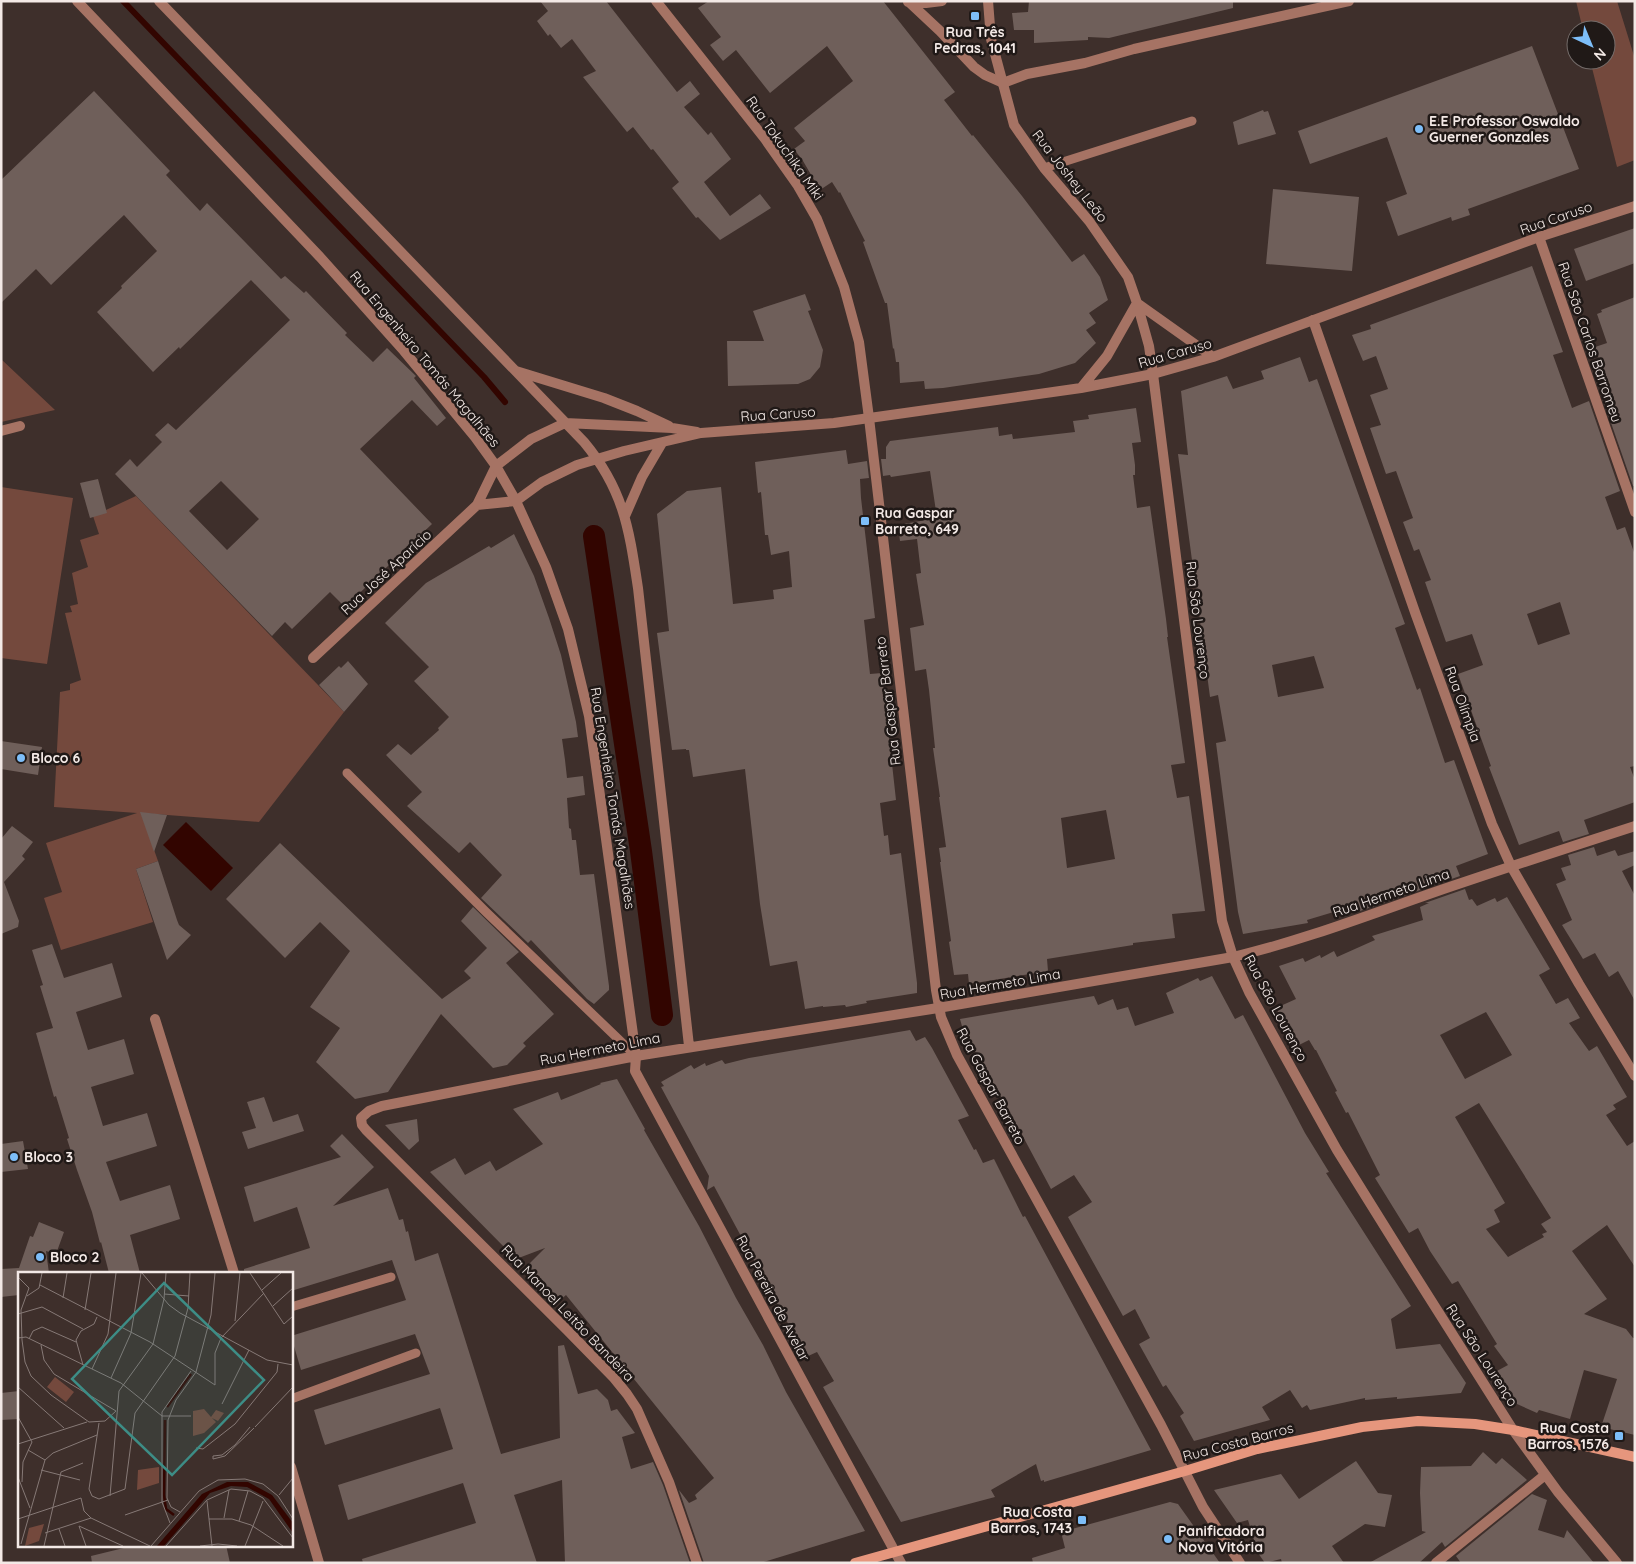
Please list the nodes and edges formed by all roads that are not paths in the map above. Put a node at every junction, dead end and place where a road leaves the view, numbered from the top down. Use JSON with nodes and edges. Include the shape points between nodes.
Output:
{"nodes":[{"id":1,"x":77,"y":1,"type":"edge"},
{"id":2,"x":159,"y":1,"type":"edge"},
{"id":3,"x":656,"y":1,"type":"edge"},
{"id":4,"x":942,"y":1,"type":"edge"},
{"id":5,"x":988,"y":1,"type":"edge"},
{"id":6,"x":1348,"y":1,"type":"edge"},
{"id":7,"x":908,"y":2,"type":"edge"},
{"id":8,"x":1002,"y":82,"type":"junction"},
{"id":9,"x":1192,"y":122,"type":"dead end"},
{"id":10,"x":1044,"y":168,"type":"junction"},
{"id":11,"x":1635,"y":206,"type":"edge"},
{"id":12,"x":1539,"y":237,"type":"junction"},
{"id":13,"x":1137,"y":303,"type":"junction"},
{"id":14,"x":1313,"y":320,"type":"junction"},
{"id":15,"x":1213,"y":357,"type":"junction"},
{"id":16,"x":514,"y":371,"type":"junction"},
{"id":17,"x":1153,"y":374,"type":"junction"},
{"id":18,"x":1080,"y":388,"type":"junction"},
{"id":19,"x":870,"y":418,"type":"junction"},
{"id":20,"x":565,"y":423,"type":"junction"},
{"id":21,"x":20,"y":426,"type":"dead end"},
{"id":22,"x":672,"y":428,"type":"junction"},
{"id":23,"x":1,"y":432,"type":"edge"},
{"id":24,"x":701,"y":433,"type":"junction"},
{"id":25,"x":662,"y":443,"type":"junction"},
{"id":26,"x":597,"y":458,"type":"junction"},
{"id":27,"x":496,"y":466,"type":"junction"},
{"id":28,"x":516,"y":501,"type":"junction"},
{"id":29,"x":476,"y":505,"type":"junction"},
{"id":30,"x":1635,"y":512,"type":"edge"},
{"id":31,"x":625,"y":516,"type":"junction"},
{"id":32,"x":313,"y":658,"type":"dead end"},
{"id":33,"x":347,"y":773,"type":"dead end"},
{"id":34,"x":1635,"y":826,"type":"edge"},
{"id":35,"x":1511,"y":866,"type":"junction"},
{"id":36,"x":1233,"y":957,"type":"junction"},
{"id":37,"x":938,"y":1008,"type":"junction"},
{"id":38,"x":155,"y":1018,"type":"dead end"},
{"id":39,"x":689,"y":1046,"type":"junction"},
{"id":40,"x":636,"y":1056,"type":"junction"},
{"id":41,"x":1635,"y":1076,"type":"edge"},
{"id":42,"x":361,"y":1121,"type":"joint"},
{"id":43,"x":234,"y":1272,"type":"edge"},
{"id":44,"x":391,"y":1277,"type":"dead end"},
{"id":45,"x":292,"y":1307,"type":"edge"},
{"id":46,"x":416,"y":1353,"type":"dead end"},
{"id":47,"x":292,"y":1399,"type":"edge"},
{"id":48,"x":1514,"y":1430,"type":"junction"},
{"id":49,"x":1635,"y":1457,"type":"edge"},
{"id":50,"x":292,"y":1470,"type":"edge"},
{"id":51,"x":1185,"y":1471,"type":"junction"},
{"id":52,"x":1545,"y":1475,"type":"junction"},
{"id":53,"x":895,"y":1552,"type":"junction"},
{"id":54,"x":319,"y":1563,"type":"edge"},
{"id":55,"x":697,"y":1563,"type":"edge"},
{"id":56,"x":855,"y":1563,"type":"edge"},
{"id":57,"x":902,"y":1563,"type":"edge"},
{"id":58,"x":1240,"y":1563,"type":"edge"},
{"id":59,"x":1436,"y":1563,"type":"edge"},
{"id":60,"x":1618,"y":1563,"type":"edge"}],
"edges":[{"from":1,"to":27,"type":"street","name":"Rua Engenheiro Tomás Magalhães","via":[[320,257],[404,351]]},
{"from":2,"to":16,"type":"street"},
{"from":3,"to":19,"type":"street","name":"Rua Tokuchika Miki","via":[[766,139],[817,219],[844,287],[859,342]]},
{"from":4,"to":7,"type":"street"},
{"from":5,"to":8,"type":"street","name":"Rua Joshey Leão","via":[[991,39]]},
{"from":6,"to":8,"type":"street"},
{"from":7,"to":8,"type":"street","via":[[974,67]]},
{"from":8,"to":10,"type":"street","name":"Rua Joshey Leão","via":[[1014,125]]},
{"from":9,"to":10,"type":"lane"},
{"from":10,"to":13,"type":"street","name":"Rua Joshey Leão","via":[[1112,254],[1128,278]]},
{"from":11,"to":12,"type":"street","name":"Rua Caruso"},
{"from":12,"to":14,"type":"street","name":"Rua Caruso"},
{"from":12,"to":30,"type":"street","name":"Rua São Carlos Barromeu"},
{"from":13,"to":15,"type":"street"},
{"from":13,"to":17,"type":"street","name":"Rua Joshey Leão"},
{"from":13,"to":18,"type":"street","via":[[1107,356]]},
{"from":14,"to":15,"type":"street","name":"Rua Caruso"},
{"from":14,"to":35,"type":"street","name":"Rua Olímpia","via":[[1422,633],[1492,824]]},
{"from":15,"to":17,"type":"street","name":"Rua Caruso"},
{"from":16,"to":20,"type":"street"},
{"from":16,"to":22,"type":"street","via":[[613,401]]},
{"from":17,"to":18,"type":"street","name":"Rua Caruso"},
{"from":17,"to":36,"type":"street","name":"Rua São Lourenço","via":[[1222,921]]},
{"from":18,"to":19,"type":"street","name":"Rua Caruso"},
{"from":19,"to":24,"type":"street","name":"Rua Caruso"},
{"from":19,"to":37,"type":"street","name":"Rua Gaspar Barreto"},
{"from":20,"to":22,"type":"street","name":"Rua Caruso"},
{"from":20,"to":26,"type":"street"},
{"from":20,"to":27,"type":"street","via":[[531,439]]},
{"from":21,"to":23,"type":"street"},
{"from":22,"to":24,"type":"street","name":"Rua Caruso"},
{"from":24,"to":25,"type":"street","name":"Rua Caruso"},
{"from":25,"to":26,"type":"street","name":"Rua Caruso"},
{"from":25,"to":31,"type":"street"},
{"from":26,"to":28,"type":"street","name":"Rua Caruso","via":[[560,472]]},
{"from":26,"to":31,"type":"street"},
{"from":27,"to":28,"type":"street","name":"Rua Engenheiro Tomás Magalhães"},
{"from":27,"to":29,"type":"street","name":"Rua José Aparício"},
{"from":28,"to":29,"type":"street"},
{"from":28,"to":40,"type":"street","name":"Rua Engenheiro Tomás Magalhães","via":[[546,567],[568,629],[589,716]]},
{"from":29,"to":32,"type":"street","name":"Rua José Aparício"},
{"from":31,"to":39,"type":"street","via":[[638,588]]},
{"from":33,"to":40,"type":"lane"},
{"from":34,"to":35,"type":"street","name":"Rua Hermeto Lima"},
{"from":35,"to":36,"type":"street","name":"Rua Hermeto Lima","via":[[1329,930]]},
{"from":35,"to":41,"type":"street","name":"Rua Olímpia"},
{"from":36,"to":37,"type":"street","name":"Rua Hermeto Lima"},
{"from":36,"to":48,"type":"street","name":"Rua São Lourenço","via":[[1249,992],[1337,1150]]},
{"from":37,"to":39,"type":"street","name":"Rua Hermeto Lima"},
{"from":37,"to":51,"type":"street","name":"Rua Gaspar Barreto","via":[[957,1055]]},
{"from":38,"to":43,"type":"street"},
{"from":39,"to":40,"type":"street","name":"Rua Hermeto Lima"},
{"from":40,"to":42,"type":"street","name":"Rua Hermeto Lima","via":[[382,1106],[369,1111]]},
{"from":40,"to":53,"type":"street","name":"Rua Pereira de Avelar","via":[[635,1070]]},
{"from":42,"to":55,"type":"street","name":"Rua Manoel Leitão Bandeira","via":[[366,1130],[627,1394],[659,1458]]},
{"from":44,"to":45,"type":"lane"},
{"from":46,"to":47,"type":"lane"},
{"from":48,"to":49,"type":"main road","name":"Rua Costa Barros"},
{"from":48,"to":51,"type":"main road","name":"Rua Costa Barros","via":[[1418,1421],[1362,1427],[1257,1449]]},
{"from":48,"to":52,"type":"street","name":"Rua São Lourenço"},
{"from":50,"to":54,"type":"street"},
{"from":51,"to":53,"type":"main road","name":"Rua Costa Barros"},
{"from":51,"to":58,"type":"street","name":"Rua Gaspar Barreto","via":[[1203,1507]]},
{"from":52,"to":59,"type":"street"},
{"from":52,"to":60,"type":"street","name":"Rua São Lourenço"},
{"from":53,"to":56,"type":"main road","name":"Rua Costa Barros"},
{"from":53,"to":57,"type":"street","name":"Rua Pereira de Avelar"}]}
